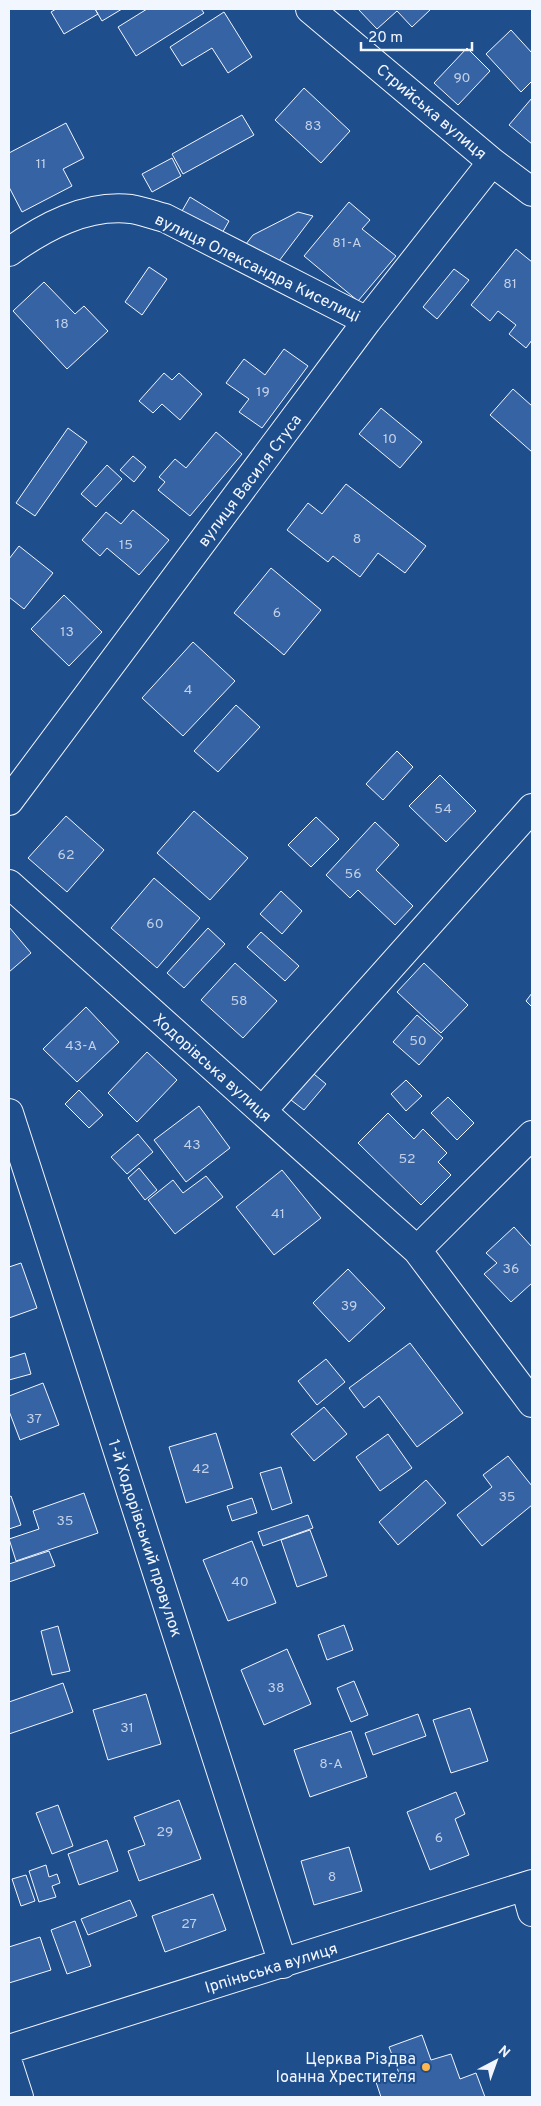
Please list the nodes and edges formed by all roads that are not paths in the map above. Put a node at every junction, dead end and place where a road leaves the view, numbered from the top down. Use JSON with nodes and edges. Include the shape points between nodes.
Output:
{"nodes":[{"id":1,"x":310,"y":9,"type":"edge"},
{"id":2,"x":492,"y":162,"type":"junction"},
{"id":3,"x":532,"y":192,"type":"edge"},
{"id":4,"x":9,"y":252,"type":"edge"},
{"id":5,"x":367,"y":321,"type":"junction"},
{"id":6,"x":9,"y":801,"type":"edge"},
{"id":7,"x":532,"y":808,"type":"edge"},
{"id":8,"x":9,"y":884,"type":"edge"},
{"id":9,"x":262,"y":1111,"type":"junction"},
{"id":10,"x":9,"y":1113,"type":"edge"},
{"id":11,"x":532,"y":1135,"type":"edge"},
{"id":12,"x":417,"y":1250,"type":"junction"},
{"id":13,"x":532,"y":1403,"type":"edge"},
{"id":14,"x":530,"y":1894,"type":"edge"},
{"id":15,"x":283,"y":1964,"type":"junction"},
{"id":16,"x":9,"y":2049,"type":"edge"},
{"id":17,"x":9,"y":2066,"type":"edge"},
{"id":18,"x":19,"y":2097,"type":"edge"}],
"edges":[{"from":1,"to":2,"type":"street","name":"Стрийська вулиця"},
{"from":2,"to":3,"type":"street","name":"Стрийська вулиця"},
{"from":2,"to":5,"type":"street","name":"вулиця Василя Стуса"},
{"from":4,"to":5,"type":"street","name":"вулиця Олександра Киселиці","via":[[58,222],[97,210],[132,210],[165,218]]},
{"from":5,"to":6,"type":"street","name":"вулиця Василя Стуса"},
{"from":7,"to":9,"type":"street"},
{"from":8,"to":9,"type":"street","name":"Ходорівська вулиця"},
{"from":9,"to":12,"type":"street","name":"Ходорівська вулиця"},
{"from":10,"to":15,"type":"street","name":"1-й Ходорівський провулок"},
{"from":11,"to":12,"type":"street"},
{"from":12,"to":13,"type":"street","name":"Ходорівська вулиця"},
{"from":14,"to":15,"type":"street","name":"Ірпіньська вулиця"},
{"from":15,"to":16,"type":"street","name":"Ірпіньська вулиця"},
{"from":17,"to":18,"type":"street"}]}
